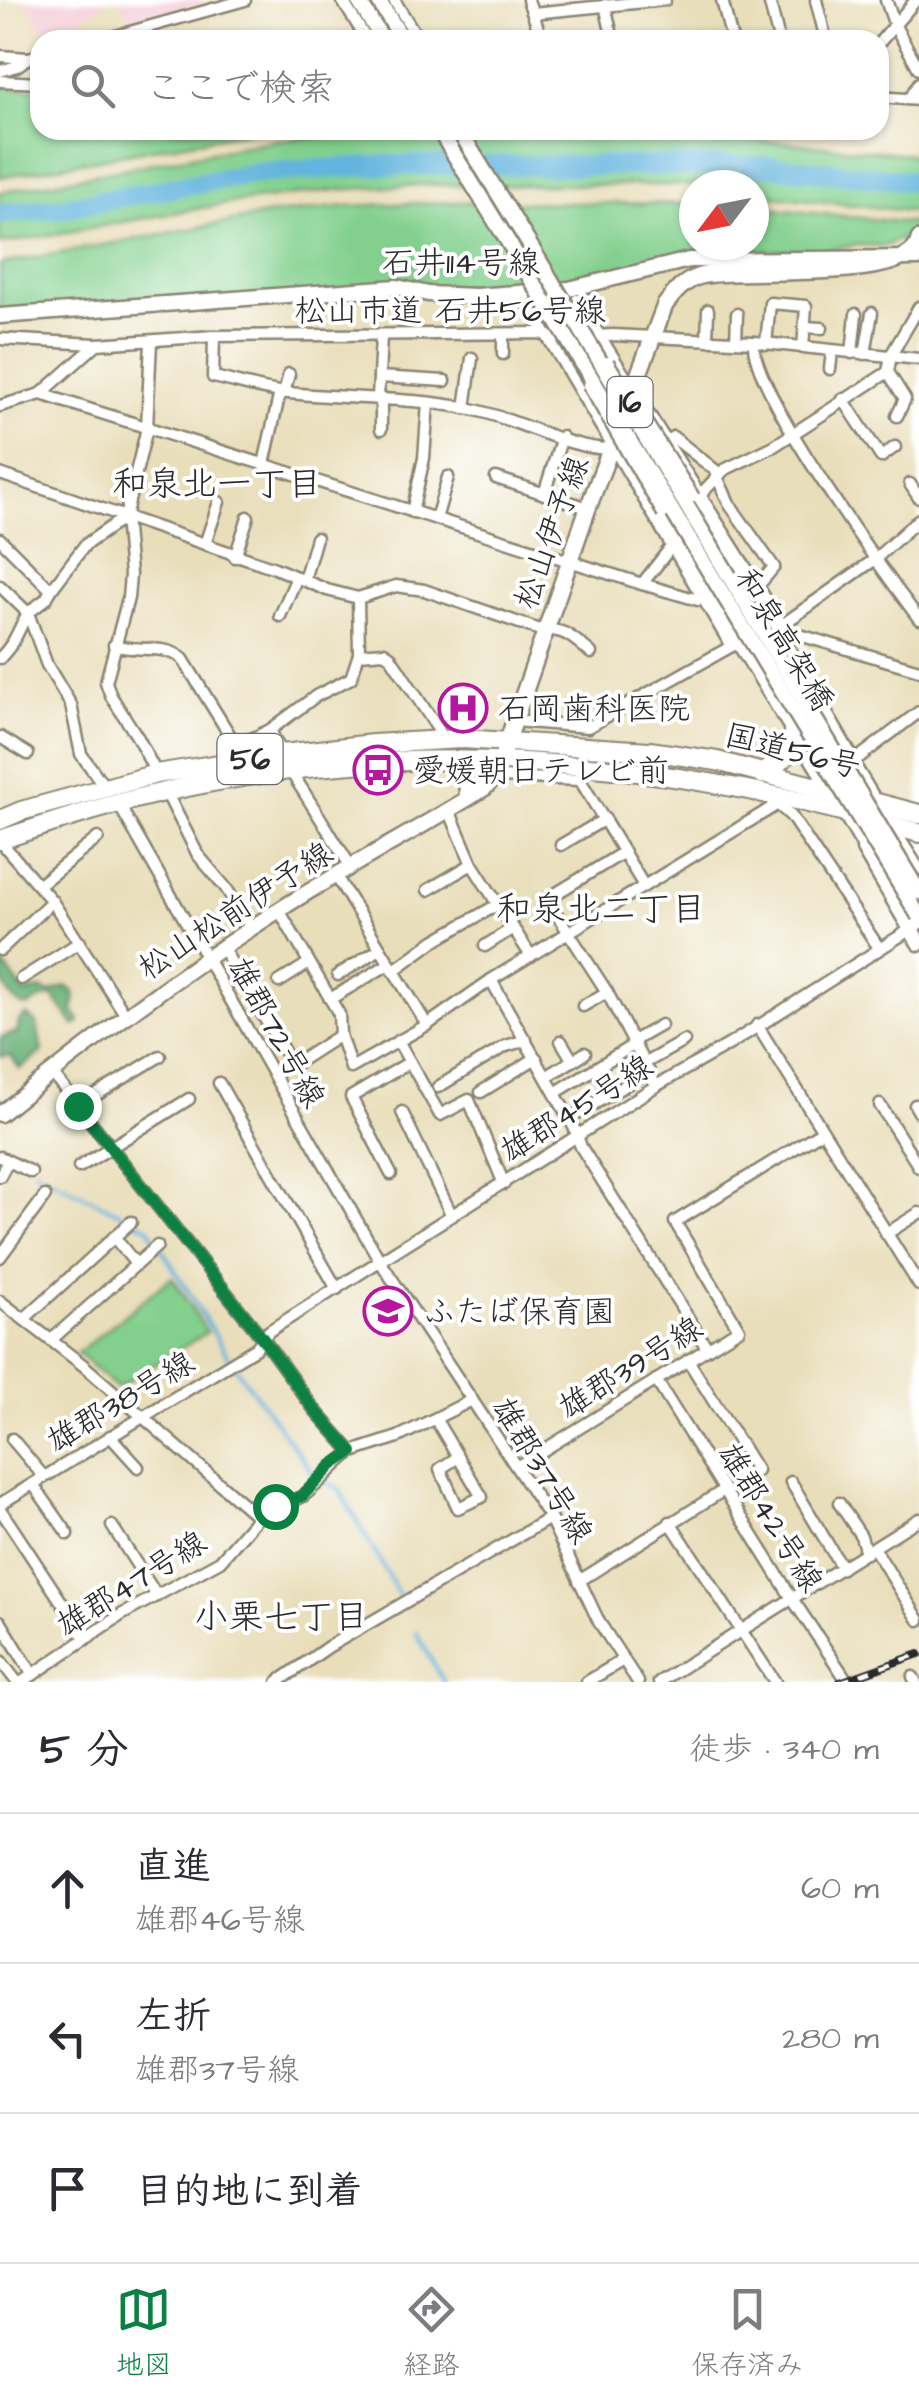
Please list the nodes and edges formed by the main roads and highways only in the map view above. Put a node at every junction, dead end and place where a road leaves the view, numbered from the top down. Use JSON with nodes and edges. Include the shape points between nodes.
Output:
{"nodes":[{"id":1,"x":919,"y":239,"type":"edge"},
{"id":2,"x":916,"y":259,"type":"edge"},
{"id":3,"x":793,"y":730,"type":"road end"},
{"id":4,"x":507,"y":740,"type":"junction"},
{"id":5,"x":286,"y":762,"type":"junction"},
{"id":6,"x":498,"y":768,"type":"junction"},
{"id":7,"x":774,"y":799,"type":"junction"},
{"id":8,"x":919,"y":814,"type":"edge"},
{"id":9,"x":0,"y":820,"type":"edge"},
{"id":10,"x":919,"y":833,"type":"edge"},
{"id":11,"x":3,"y":845,"type":"edge"}],
"edges":[{"from":1,"to":2,"type":"main road"},
{"from":2,"to":4,"type":"main road","name":"松山伊予線","number":"16","via":[[702,276],[677,289],[652,338]]},
{"from":3,"to":7,"type":"highway"},
{"from":4,"to":5,"type":"highway","name":"国道56号","number":"56","via":[[445,740]]},
{"from":4,"to":6,"type":"main road","name":"松山伊予線","number":"16"},
{"from":4,"to":7,"type":"highway","name":"国道56号","number":"56","via":[[717,761]]},
{"from":5,"to":6,"type":"highway","name":"国道56号","number":"56","via":[[448,760]]},
{"from":5,"to":9,"type":"highway","name":"国道56号","number":"56","via":[[156,774]]},
{"from":5,"to":11,"type":"highway","name":"国道56号","number":"56","via":[[117,803]]},
{"from":6,"to":7,"type":"highway","name":"国道56号","number":"56","via":[[648,771]]},
{"from":7,"to":8,"type":"highway","name":"国道56号","number":"56","via":[[829,790]]},
{"from":7,"to":10,"type":"highway","name":"国道56号","number":"56"}]}
